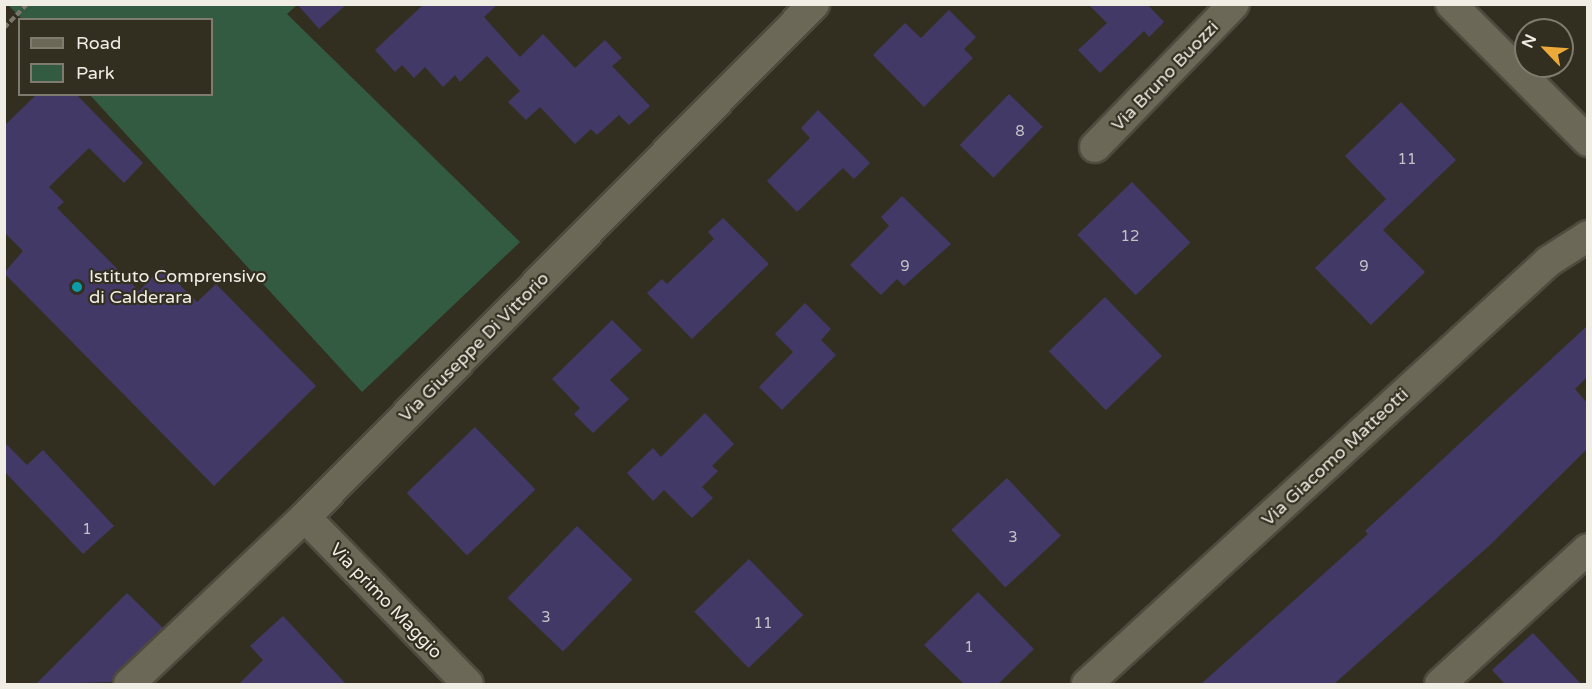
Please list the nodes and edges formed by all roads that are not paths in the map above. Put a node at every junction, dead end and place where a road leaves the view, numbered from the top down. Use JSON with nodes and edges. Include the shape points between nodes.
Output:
{"nodes":[{"id":1,"x":814,"y":4,"type":"edge"},
{"id":2,"x":1234,"y":4,"type":"edge"},
{"id":3,"x":1451,"y":4,"type":"edge"},
{"id":4,"x":1587,"y":141,"type":"edge"},
{"id":5,"x":1095,"y":147,"type":"dead end"},
{"id":6,"x":1587,"y":236,"type":"edge"},
{"id":7,"x":305,"y":517,"type":"junction"},
{"id":8,"x":1587,"y":549,"type":"edge"},
{"id":9,"x":129,"y":684,"type":"edge"},
{"id":10,"x":468,"y":684,"type":"edge"},
{"id":11,"x":1087,"y":684,"type":"edge"},
{"id":12,"x":1440,"y":684,"type":"edge"}],
"edges":[{"from":1,"to":7,"type":"street","name":"Via Giuseppe Di Vittorio"},
{"from":2,"to":5,"type":"street","name":"Via Bruno Buozzi"},
{"from":3,"to":4,"type":"street"},
{"from":6,"to":11,"type":"street","name":"Via Giacomo Matteotti","via":[[1549,261]]},
{"from":7,"to":9,"type":"street","name":"Via Giuseppe Di Vittorio"},
{"from":7,"to":10,"type":"street","name":"Via primo Maggio"},
{"from":8,"to":12,"type":"street"}]}
